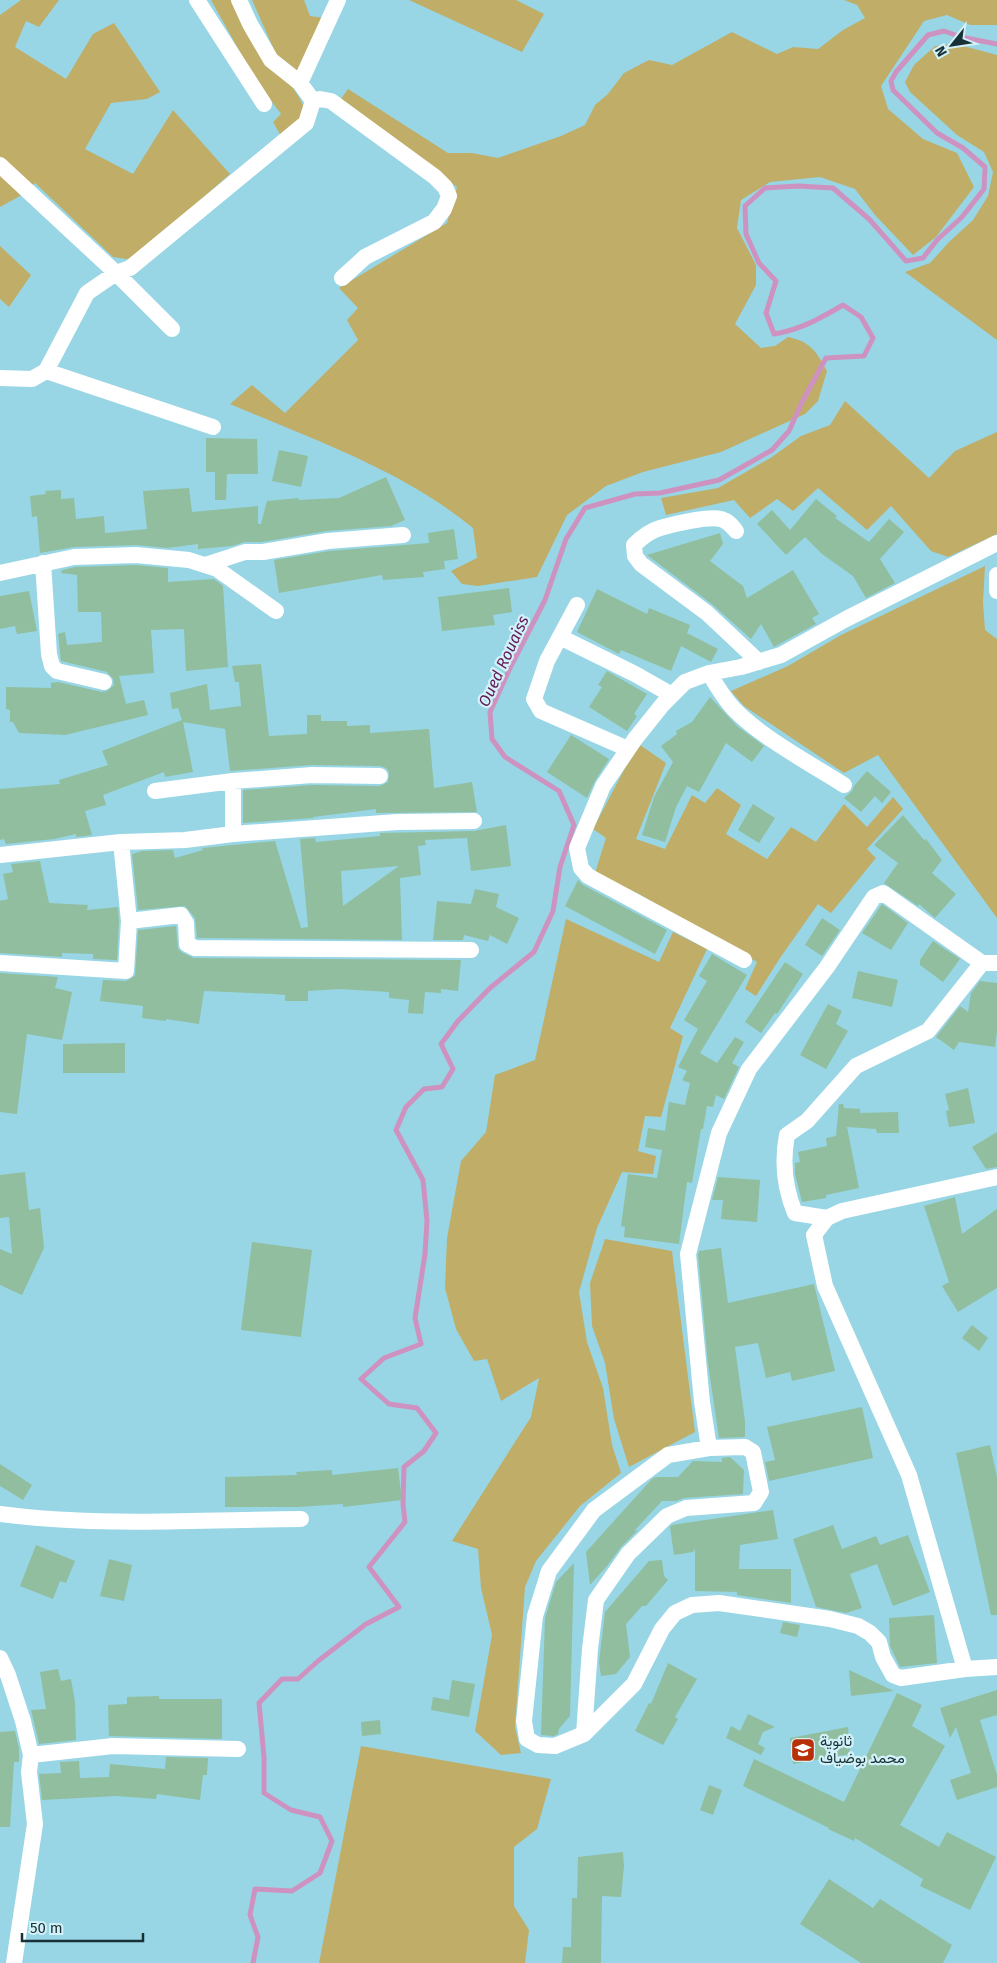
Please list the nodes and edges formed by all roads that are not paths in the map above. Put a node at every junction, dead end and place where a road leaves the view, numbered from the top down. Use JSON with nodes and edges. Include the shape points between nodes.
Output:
{"nodes":[{"id":1,"x":197,"y":0,"type":"edge"},
{"id":2,"x":239,"y":0,"type":"edge"},
{"id":3,"x":338,"y":0,"type":"edge"},
{"id":4,"x":300,"y":83,"type":"junction"},
{"id":5,"x":313,"y":101,"type":"junction"},
{"id":6,"x":264,"y":104,"type":"dead end"},
{"id":7,"x":0,"y":165,"type":"edge"},
{"id":8,"x":116,"y":273,"type":"junction"},
{"id":9,"x":342,"y":278,"type":"dead end"},
{"id":10,"x":172,"y":329,"type":"dead end"},
{"id":11,"x":46,"y":371,"type":"junction"},
{"id":12,"x":0,"y":378,"type":"edge"},
{"id":13,"x":213,"y":427,"type":"dead end"},
{"id":14,"x":736,"y":531,"type":"dead end"},
{"id":15,"x":403,"y":535,"type":"dead end"},
{"id":16,"x":997,"y":543,"type":"edge"},
{"id":17,"x":43,"y":563,"type":"junction"},
{"id":18,"x":205,"y":565,"type":"junction"},
{"id":19,"x":0,"y":573,"type":"edge"},
{"id":20,"x":997,"y":576,"type":"edge"},
{"id":21,"x":997,"y":591,"type":"edge"},
{"id":22,"x":577,"y":605,"type":"dead end"},
{"id":23,"x":276,"y":611,"type":"dead end"},
{"id":24,"x":560,"y":637,"type":"junction"},
{"id":25,"x":758,"y":662,"type":"junction"},
{"id":26,"x":710,"y":673,"type":"junction"},
{"id":27,"x":104,"y":682,"type":"dead end"},
{"id":28,"x":672,"y":695,"type":"junction"},
{"id":29,"x":628,"y":749,"type":"junction"},
{"id":30,"x":380,"y":776,"type":"dead end"},
{"id":31,"x":233,"y":781,"type":"junction"},
{"id":32,"x":844,"y":785,"type":"dead end"},
{"id":33,"x":155,"y":791,"type":"dead end"},
{"id":34,"x":474,"y":821,"type":"dead end"},
{"id":35,"x":234,"y":834,"type":"junction"},
{"id":36,"x":121,"y":842,"type":"junction"},
{"id":37,"x":0,"y":855,"type":"edge"},
{"id":38,"x":129,"y":921,"type":"junction"},
{"id":39,"x":471,"y":950,"type":"dead end"},
{"id":40,"x":744,"y":960,"type":"dead end"},
{"id":41,"x":0,"y":963,"type":"edge"},
{"id":42,"x":990,"y":963,"type":"edge"},
{"id":43,"x":997,"y":1177,"type":"edge"},
{"id":44,"x":827,"y":1218,"type":"junction"},
{"id":45,"x":709,"y":1448,"type":"junction"},
{"id":46,"x":0,"y":1514,"type":"edge"},
{"id":47,"x":301,"y":1519,"type":"dead end"},
{"id":48,"x":0,"y":1658,"type":"edge"},
{"id":49,"x":997,"y":1667,"type":"edge"},
{"id":50,"x":965,"y":1669,"type":"junction"},
{"id":51,"x":584,"y":1734,"type":"junction"},
{"id":52,"x":238,"y":1749,"type":"dead end"},
{"id":53,"x":31,"y":1754,"type":"junction"},
{"id":54,"x":14,"y":1963,"type":"edge"}],
"edges":[{"from":1,"to":6,"type":"street"},
{"from":2,"to":4,"type":"street","via":[[272,60]]},
{"from":3,"to":4,"type":"street"},
{"from":4,"to":5,"type":"street"},
{"from":5,"to":8,"type":"street","via":[[306,123],[130,268]]},
{"from":5,"to":9,"type":"street","via":[[331,101],[435,178],[449,196],[434,222],[365,257]]},
{"from":7,"to":8,"type":"street"},
{"from":8,"to":10,"type":"street"},
{"from":8,"to":11,"type":"street","via":[[87,293]]},
{"from":11,"to":12,"type":"street","via":[[32,379]]},
{"from":11,"to":13,"type":"street"},
{"from":14,"to":25,"type":"street","via":[[728,521],[719,518],[659,529],[640,538],[634,545],[635,556],[641,564],[708,613]]},
{"from":15,"to":18,"type":"street","via":[[245,552]]},
{"from":16,"to":25,"type":"street","via":[[782,655]]},
{"from":17,"to":18,"type":"street","via":[[74,557],[136,555],[189,560]]},
{"from":17,"to":19,"type":"street"},
{"from":17,"to":27,"type":"street","via":[[52,666],[57,671]]},
{"from":18,"to":23,"type":"street","via":[[218,568]]},
{"from":20,"to":21,"type":"street"},
{"from":22,"to":24,"type":"street"},
{"from":24,"to":28,"type":"street"},
{"from":24,"to":29,"type":"street","via":[[546,661],[534,699],[536,705],[541,711]]},
{"from":25,"to":26,"type":"street"},
{"from":26,"to":28,"type":"street","via":[[685,682]]},
{"from":26,"to":32,"type":"street","via":[[734,709],[784,747]]},
{"from":28,"to":29,"type":"street"},
{"from":29,"to":40,"type":"street","via":[[604,786],[578,848],[582,868],[588,876]]},
{"from":30,"to":31,"type":"street","via":[[312,774]]},
{"from":31,"to":33,"type":"street"},
{"from":31,"to":35,"type":"street"},
{"from":34,"to":35,"type":"street","via":[[397,822]]},
{"from":35,"to":36,"type":"street","via":[[185,840]]},
{"from":36,"to":37,"type":"street"},
{"from":36,"to":38,"type":"street"},
{"from":38,"to":39,"type":"street","via":[[181,915],[186,923],[187,944],[195,948]]},
{"from":38,"to":41,"type":"street","via":[[126,972]]},
{"from":42,"to":44,"type":"street","via":[[928,1031],[856,1066],[807,1121],[786,1135],[788,1196],[795,1214]]},
{"from":42,"to":45,"type":"street","via":[[883,893],[874,897],[827,967],[749,1069],[719,1133],[688,1254]]},
{"from":43,"to":44,"type":"street","via":[[842,1211]]},
{"from":44,"to":50,"type":"street","via":[[814,1236],[825,1286],[909,1475]]},
{"from":45,"to":51,"type":"street","via":[[744,1447],[752,1452],[761,1492],[754,1503],[686,1508],[668,1516],[628,1554],[596,1600]]},
{"from":45,"to":51,"type":"street","via":[[668,1455],[594,1510],[549,1571],[535,1616],[524,1721],[527,1739],[538,1745],[555,1746]]},
{"from":46,"to":47,"type":"street","via":[[34,1519],[98,1521]]},
{"from":48,"to":53,"type":"street","via":[[23,1720]]},
{"from":49,"to":50,"type":"street"},
{"from":50,"to":51,"type":"street","via":[[901,1678],[893,1676],[888,1669],[879,1642],[858,1626],[719,1603],[692,1605],[675,1613],[662,1629],[634,1684]]},
{"from":52,"to":53,"type":"street","via":[[113,1746]]},
{"from":53,"to":54,"type":"street","via":[[29,1772],[35,1824]]}]}
